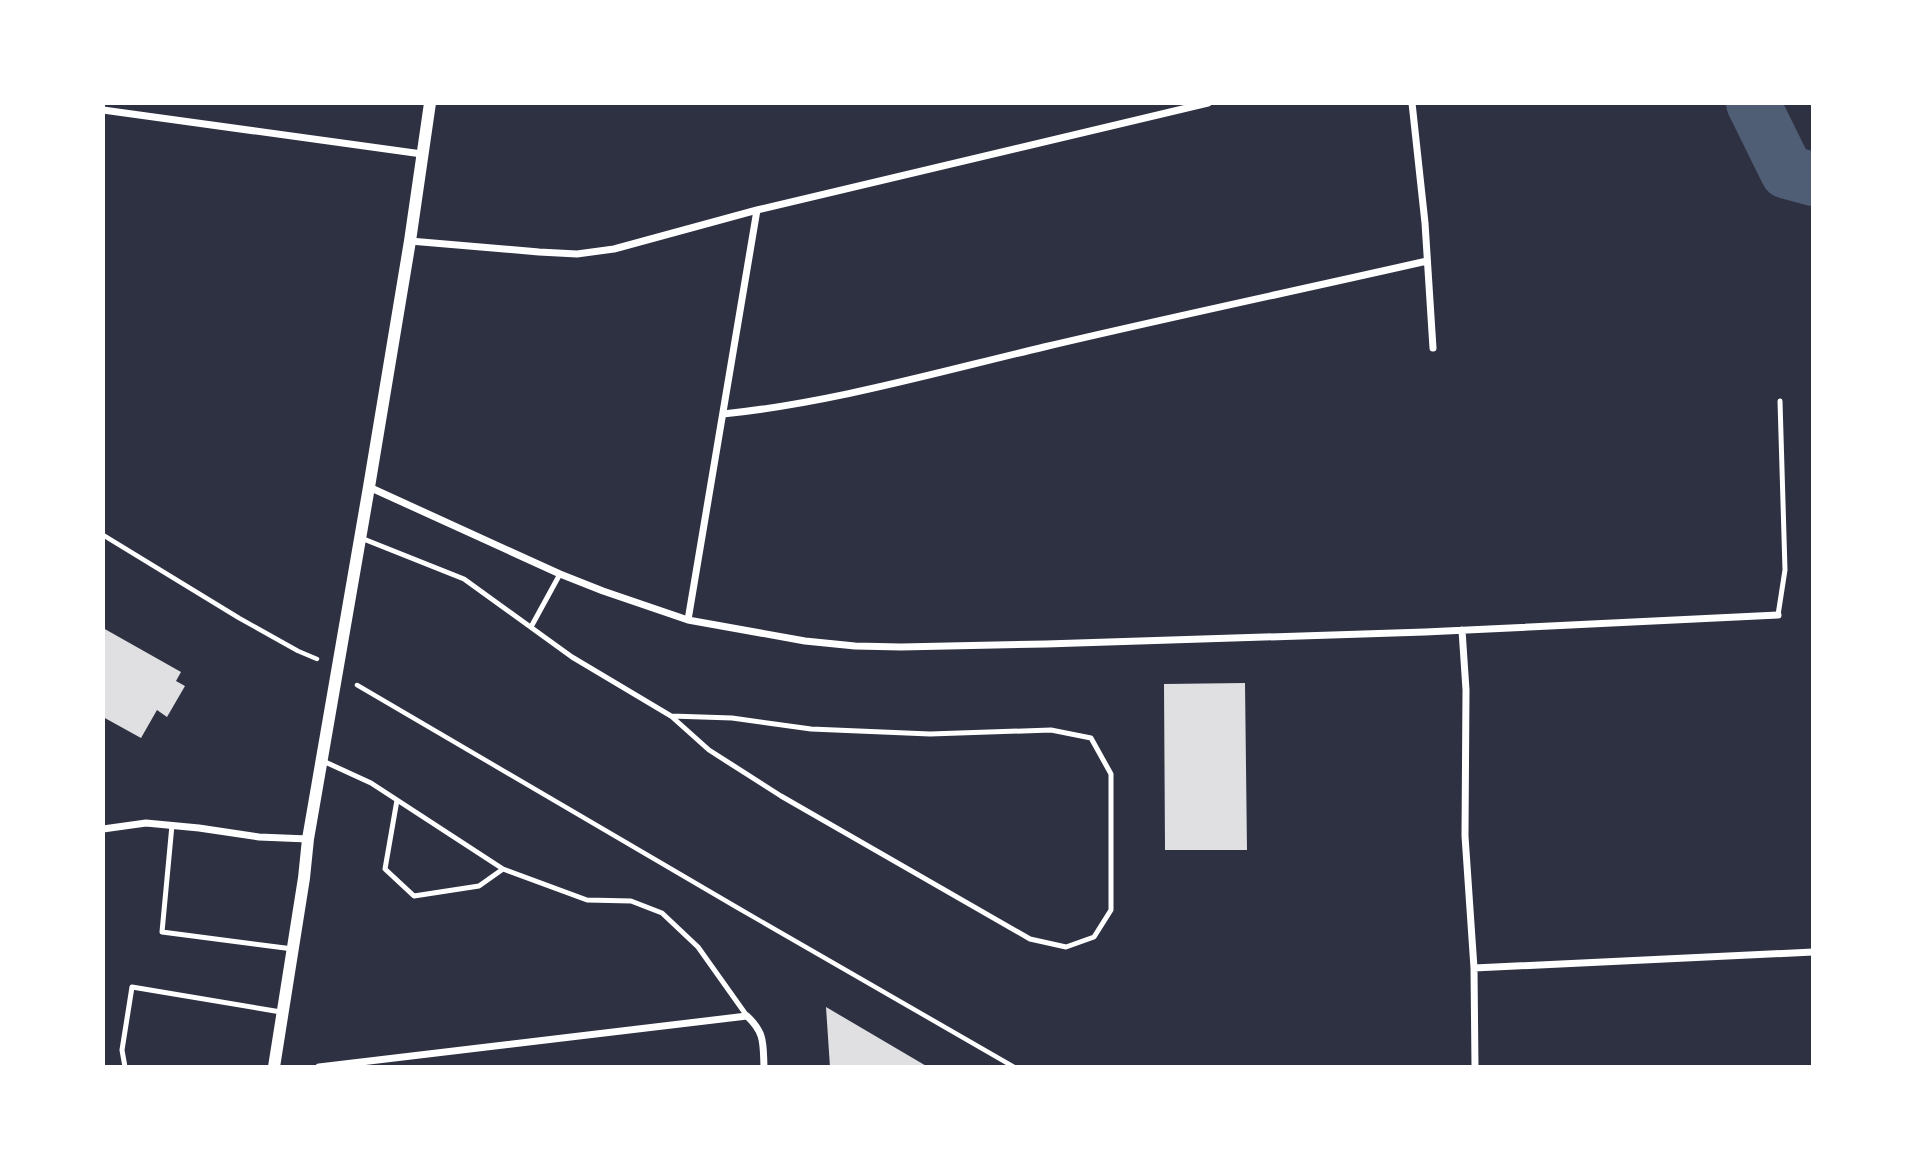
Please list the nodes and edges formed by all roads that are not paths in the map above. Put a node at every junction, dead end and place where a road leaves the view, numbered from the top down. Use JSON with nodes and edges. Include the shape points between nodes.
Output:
{"nodes":[{"id":1,"x":430,"y":103,"type":"edge"},
{"id":2,"x":1208,"y":103,"type":"edge"},
{"id":3,"x":1412,"y":103,"type":"edge"},
{"id":4,"x":103,"y":110,"type":"edge"},
{"id":5,"x":422,"y":154,"type":"junction"},
{"id":6,"x":757,"y":210,"type":"junction"},
{"id":7,"x":410,"y":241,"type":"junction"},
{"id":8,"x":1427,"y":261,"type":"junction"},
{"id":9,"x":1433,"y":348,"type":"dead end"},
{"id":10,"x":1780,"y":401,"type":"dead end"},
{"id":11,"x":723,"y":414,"type":"junction"},
{"id":12,"x":369,"y":487,"type":"junction"},
{"id":13,"x":361,"y":538,"type":"junction"},
{"id":14,"x":560,"y":574,"type":"junction"},
{"id":15,"x":1778,"y":615,"type":"joint"},
{"id":16,"x":688,"y":620,"type":"junction"},
{"id":17,"x":531,"y":627,"type":"junction"},
{"id":18,"x":1462,"y":630,"type":"junction"},
{"id":19,"x":671,"y":716,"type":"junction"},
{"id":20,"x":321,"y":760,"type":"junction"},
{"id":21,"x":397,"y":800,"type":"junction"},
{"id":22,"x":172,"y":825,"type":"junction"},
{"id":23,"x":103,"y":829,"type":"edge"},
{"id":24,"x":308,"y":839,"type":"junction"},
{"id":25,"x":503,"y":869,"type":"junction"},
{"id":26,"x":293,"y":949,"type":"junction"},
{"id":27,"x":1813,"y":953,"type":"edge"},
{"id":28,"x":1474,"y":968,"type":"junction"},
{"id":29,"x":282,"y":1012,"type":"junction"},
{"id":30,"x":747,"y":1016,"type":"junction"},
{"id":31,"x":423,"y":1055,"type":"junction"},
{"id":32,"x":125,"y":1067,"type":"edge"},
{"id":33,"x":274,"y":1067,"type":"edge"},
{"id":34,"x":319,"y":1067,"type":"edge"},
{"id":35,"x":424,"y":1067,"type":"edge"},
{"id":36,"x":764,"y":1067,"type":"edge"},
{"id":37,"x":1475,"y":1067,"type":"edge"}],
"edges":[{"from":1,"to":5,"type":"street"},
{"from":2,"to":6,"type":"street"},
{"from":3,"to":8,"type":"street"},
{"from":4,"to":5,"type":"street"},
{"from":5,"to":7,"type":"street"},
{"from":6,"to":7,"type":"street","via":[[577,254]]},
{"from":6,"to":11,"type":"street"},
{"from":7,"to":12,"type":"street"},
{"from":8,"to":9,"type":"street"},
{"from":8,"to":11,"type":"street","via":[[837,396]]},
{"from":10,"to":15,"type":"lane","via":[[1785,570]]},
{"from":11,"to":16,"type":"street"},
{"from":12,"to":13,"type":"street"},
{"from":12,"to":14,"type":"street"},
{"from":13,"to":17,"type":"lane","via":[[464,579]]},
{"from":13,"to":20,"type":"street"},
{"from":14,"to":16,"type":"street"},
{"from":14,"to":17,"type":"lane"},
{"from":15,"to":18,"type":"street"},
{"from":16,"to":18,"type":"street","via":[[805,641],[901,648]]},
{"from":17,"to":19,"type":"lane"},
{"from":18,"to":28,"type":"street","via":[[1465,836]]},
{"from":19,"to":19,"type":"lane","via":[[930,734],[1051,730],[1091,738],[1111,774],[1111,910],[1094,937],[1066,947],[1030,939],[781,796],[709,750]]},
{"from":20,"to":21,"type":"lane"},
{"from":20,"to":24,"type":"street"},
{"from":21,"to":25,"type":"lane"},
{"from":21,"to":25,"type":"lane","via":[[385,869],[414,896],[479,886]]},
{"from":22,"to":23,"type":"street","via":[[146,823]]},
{"from":22,"to":24,"type":"street"},
{"from":22,"to":26,"type":"lane","via":[[162,932]]},
{"from":24,"to":26,"type":"street"},
{"from":25,"to":30,"type":"lane","via":[[587,900],[631,901],[662,914],[698,947]]},
{"from":26,"to":29,"type":"street"},
{"from":27,"to":28,"type":"street"},
{"from":28,"to":37,"type":"street"},
{"from":29,"to":32,"type":"lane","via":[[132,987],[122,1050]]},
{"from":29,"to":33,"type":"street"},
{"from":30,"to":31,"type":"street"},
{"from":30,"to":36,"type":"street","via":[[759,1027]]},
{"from":31,"to":34,"type":"street"},
{"from":31,"to":35,"type":"street"}]}
